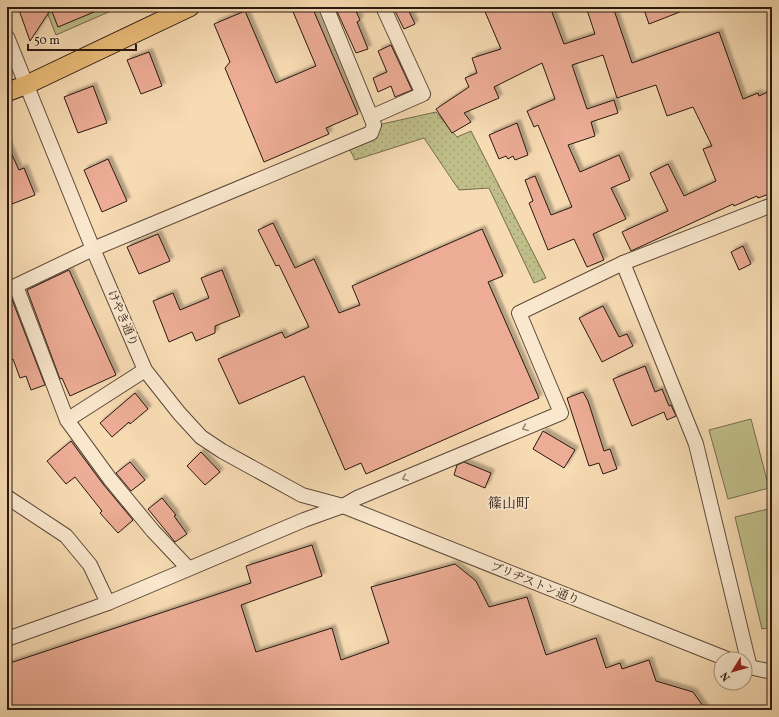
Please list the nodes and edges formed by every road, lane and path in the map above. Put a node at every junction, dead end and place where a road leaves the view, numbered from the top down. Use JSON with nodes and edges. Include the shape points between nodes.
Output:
{"nodes":[{"id":1,"x":190,"y":7,"type":"edge"},
{"id":2,"x":326,"y":7,"type":"edge"},
{"id":3,"x":383,"y":7,"type":"edge"},
{"id":4,"x":7,"y":37,"type":"edge"},
{"id":5,"x":26,"y":85,"type":"junction"},
{"id":6,"x":7,"y":92,"type":"edge"},
{"id":7,"x":371,"y":117,"type":"junction"},
{"id":8,"x":772,"y":205,"type":"edge"},
{"id":9,"x":93,"y":249,"type":"junction"},
{"id":10,"x":623,"y":263,"type":"junction"},
{"id":11,"x":11,"y":288,"type":"edge"},
{"id":12,"x":145,"y":370,"type":"junction"},
{"id":13,"x":67,"y":420,"type":"junction"},
{"id":14,"x":7,"y":497,"type":"edge"},
{"id":15,"x":343,"y":506,"type":"junction"},
{"id":16,"x":188,"y":568,"type":"junction"},
{"id":17,"x":108,"y":603,"type":"junction"},
{"id":18,"x":7,"y":639,"type":"edge"},
{"id":19,"x":744,"y":651,"type":"edge"},
{"id":20,"x":713,"y":653,"type":"edge"},
{"id":21,"x":753,"y":668,"type":"edge"},
{"id":22,"x":772,"y":672,"type":"edge"}],
"edges":[{"from":1,"to":5,"type":"main road"},
{"from":2,"to":7,"type":"street"},
{"from":3,"to":7,"type":"street","via":[[423,94]]},
{"from":4,"to":5,"type":"street","name":"けやき通り"},
{"from":5,"to":6,"type":"main road"},
{"from":5,"to":9,"type":"street","name":"けやき通り"},
{"from":7,"to":9,"type":"street","via":[[374,125],[372,133]]},
{"from":8,"to":10,"type":"street"},
{"from":9,"to":11,"type":"street"},
{"from":9,"to":12,"type":"street","name":"けやき通り"},
{"from":10,"to":15,"type":"street","one_way":true,"via":[[519,313],[561,413]]},
{"from":10,"to":19,"type":"street","via":[[696,444]]},
{"from":11,"to":13,"type":"street"},
{"from":12,"to":13,"type":"street"},
{"from":12,"to":15,"type":"street","name":"けやき通り","via":[[201,437],[302,495]]},
{"from":13,"to":16,"type":"street","via":[[153,531]]},
{"from":14,"to":17,"type":"street","via":[[66,536],[90,565]]},
{"from":15,"to":16,"type":"street"},
{"from":15,"to":20,"type":"street","name":"ブリヂストン通り"},
{"from":16,"to":17,"type":"street"},
{"from":17,"to":18,"type":"street"},
{"from":21,"to":22,"type":"street"}]}
